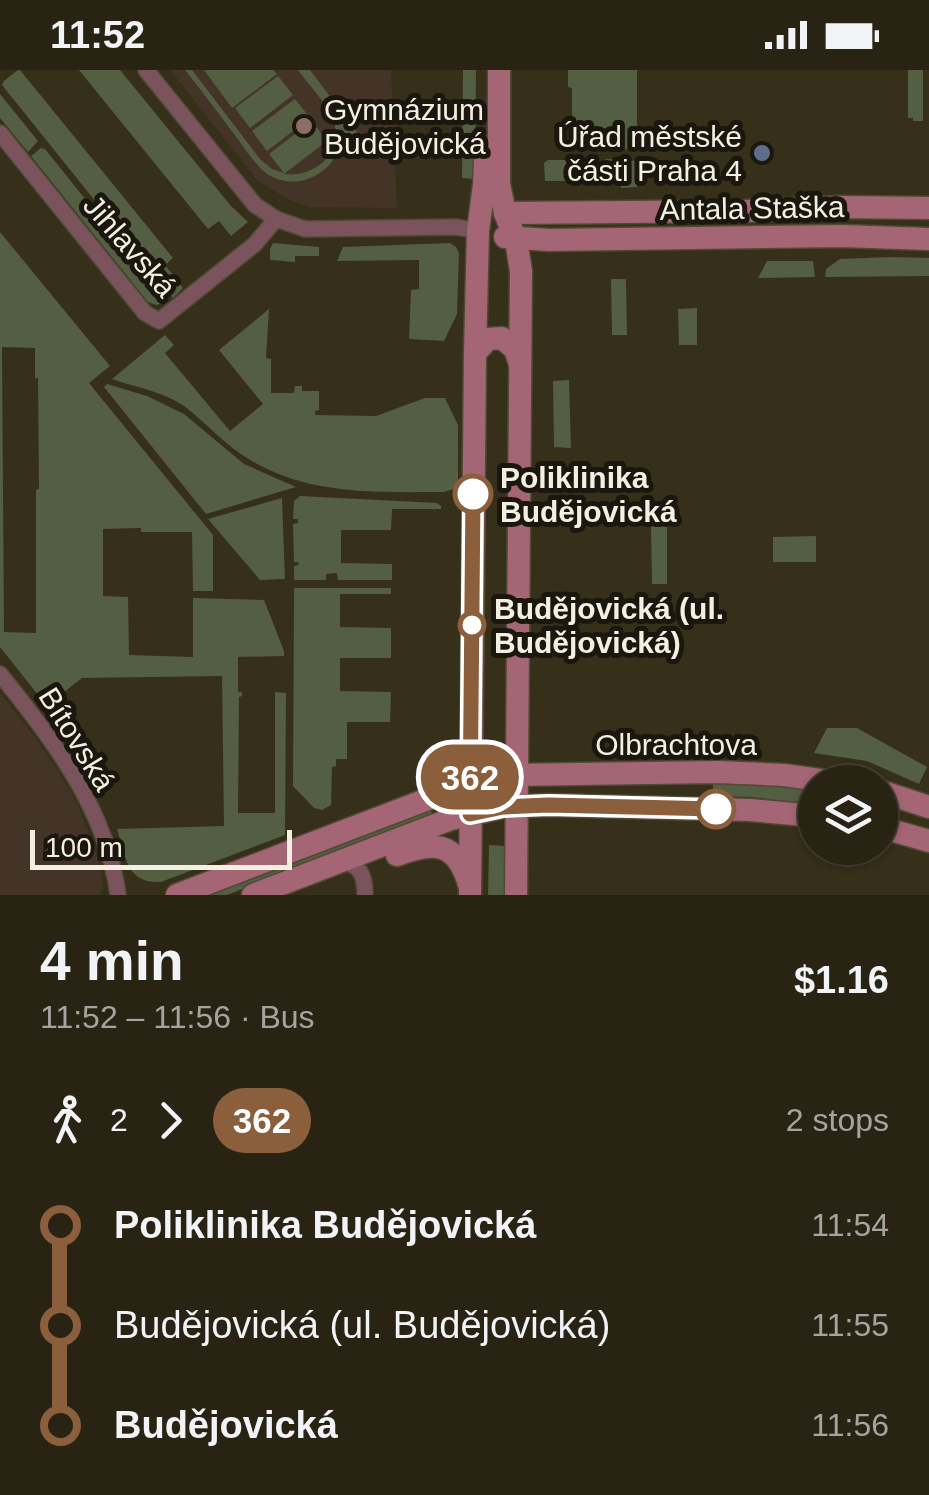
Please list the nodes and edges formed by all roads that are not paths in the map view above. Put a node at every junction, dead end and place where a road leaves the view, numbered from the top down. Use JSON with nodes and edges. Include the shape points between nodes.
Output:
{"nodes":[{"id":1,"x":146,"y":70,"type":"edge"},
{"id":2,"x":486,"y":70,"type":"edge"},
{"id":3,"x":499,"y":70,"type":"edge"},
{"id":4,"x":0,"y":134,"type":"edge"},
{"id":5,"x":929,"y":208,"type":"edge"},
{"id":6,"x":505,"y":213,"type":"junction"},
{"id":7,"x":276,"y":219,"type":"junction"},
{"id":8,"x":478,"y":231,"type":"junction"},
{"id":9,"x":929,"y":239,"type":"edge"},
{"id":10,"x":516,"y":240,"type":"junction"},
{"id":11,"x":475,"y":352,"type":"junction"},
{"id":12,"x":520,"y":364,"type":"junction"},
{"id":13,"x":518,"y":512,"type":"junction"},
{"id":14,"x":473,"y":527,"type":"junction"},
{"id":15,"x":0,"y":674,"type":"edge"},
{"id":16,"x":516,"y":774,"type":"junction"},
{"id":17,"x":798,"y":777,"type":"edge"},
{"id":18,"x":470,"y":783,"type":"junction"},
{"id":19,"x":898,"y":797,"type":"edge"},
{"id":20,"x":516,"y":806,"type":"junction"},
{"id":21,"x":929,"y":808,"type":"edge"},
{"id":22,"x":470,"y":814,"type":"junction"},
{"id":23,"x":798,"y":814,"type":"edge"},
{"id":24,"x":898,"y":833,"type":"edge"},
{"id":25,"x":929,"y":841,"type":"edge"},
{"id":26,"x":348,"y":858,"type":"junction"},
{"id":27,"x":470,"y":891,"type":"edge"},
{"id":28,"x":118,"y":895,"type":"edge"},
{"id":29,"x":177,"y":895,"type":"edge"},
{"id":30,"x":252,"y":895,"type":"edge"},
{"id":31,"x":365,"y":895,"type":"edge"},
{"id":32,"x":516,"y":895,"type":"edge"}],
"edges":[{"from":1,"to":7,"type":"street","via":[[255,205]]},
{"from":2,"to":8,"type":"street"},
{"from":3,"to":6,"type":"street"},
{"from":4,"to":7,"type":"street","name":"Jihlavská","via":[[145,313],[159,321],[256,244]]},
{"from":5,"to":6,"type":"street","name":"Antala Staška"},
{"from":6,"to":8,"type":"street"},
{"from":6,"to":10,"type":"street"},
{"from":7,"to":8,"type":"street","via":[[305,229]]},
{"from":8,"to":10,"type":"street","name":"Antala Staška"},
{"from":8,"to":11,"type":"street"},
{"from":9,"to":10,"type":"street","name":"Antala Staška"},
{"from":10,"to":12,"type":"street"},
{"from":11,"to":12,"type":"street","via":[[502,338]]},
{"from":11,"to":14,"type":"street"},
{"from":12,"to":13,"type":"street"},
{"from":13,"to":14,"type":"street","via":[[506,528]]},
{"from":13,"to":16,"type":"street"},
{"from":14,"to":18,"type":"street"},
{"from":15,"to":28,"type":"street","name":"Bítovská","via":[[78,780],[106,843]]},
{"from":16,"to":17,"type":"street","name":"Olbrachtova"},
{"from":16,"to":18,"type":"street","name":"Olbrachtova"},
{"from":16,"to":20,"type":"street"},
{"from":18,"to":22,"type":"street"},
{"from":18,"to":29,"type":"street","name":"Olbrachtova"},
{"from":19,"to":21,"type":"street"},
{"from":20,"to":22,"type":"street","name":"Olbrachtova"},
{"from":20,"to":23,"type":"street","name":"Olbrachtova"},
{"from":20,"to":32,"type":"street"},
{"from":22,"to":26,"type":"street","name":"Olbrachtova"},
{"from":22,"to":27,"type":"street"},
{"from":24,"to":25,"type":"street"},
{"from":26,"to":27,"type":"street","via":[[387,859],[434,846],[454,857]]},
{"from":26,"to":30,"type":"street","name":"Olbrachtova"},
{"from":26,"to":31,"type":"street","via":[[360,869]]}]}
